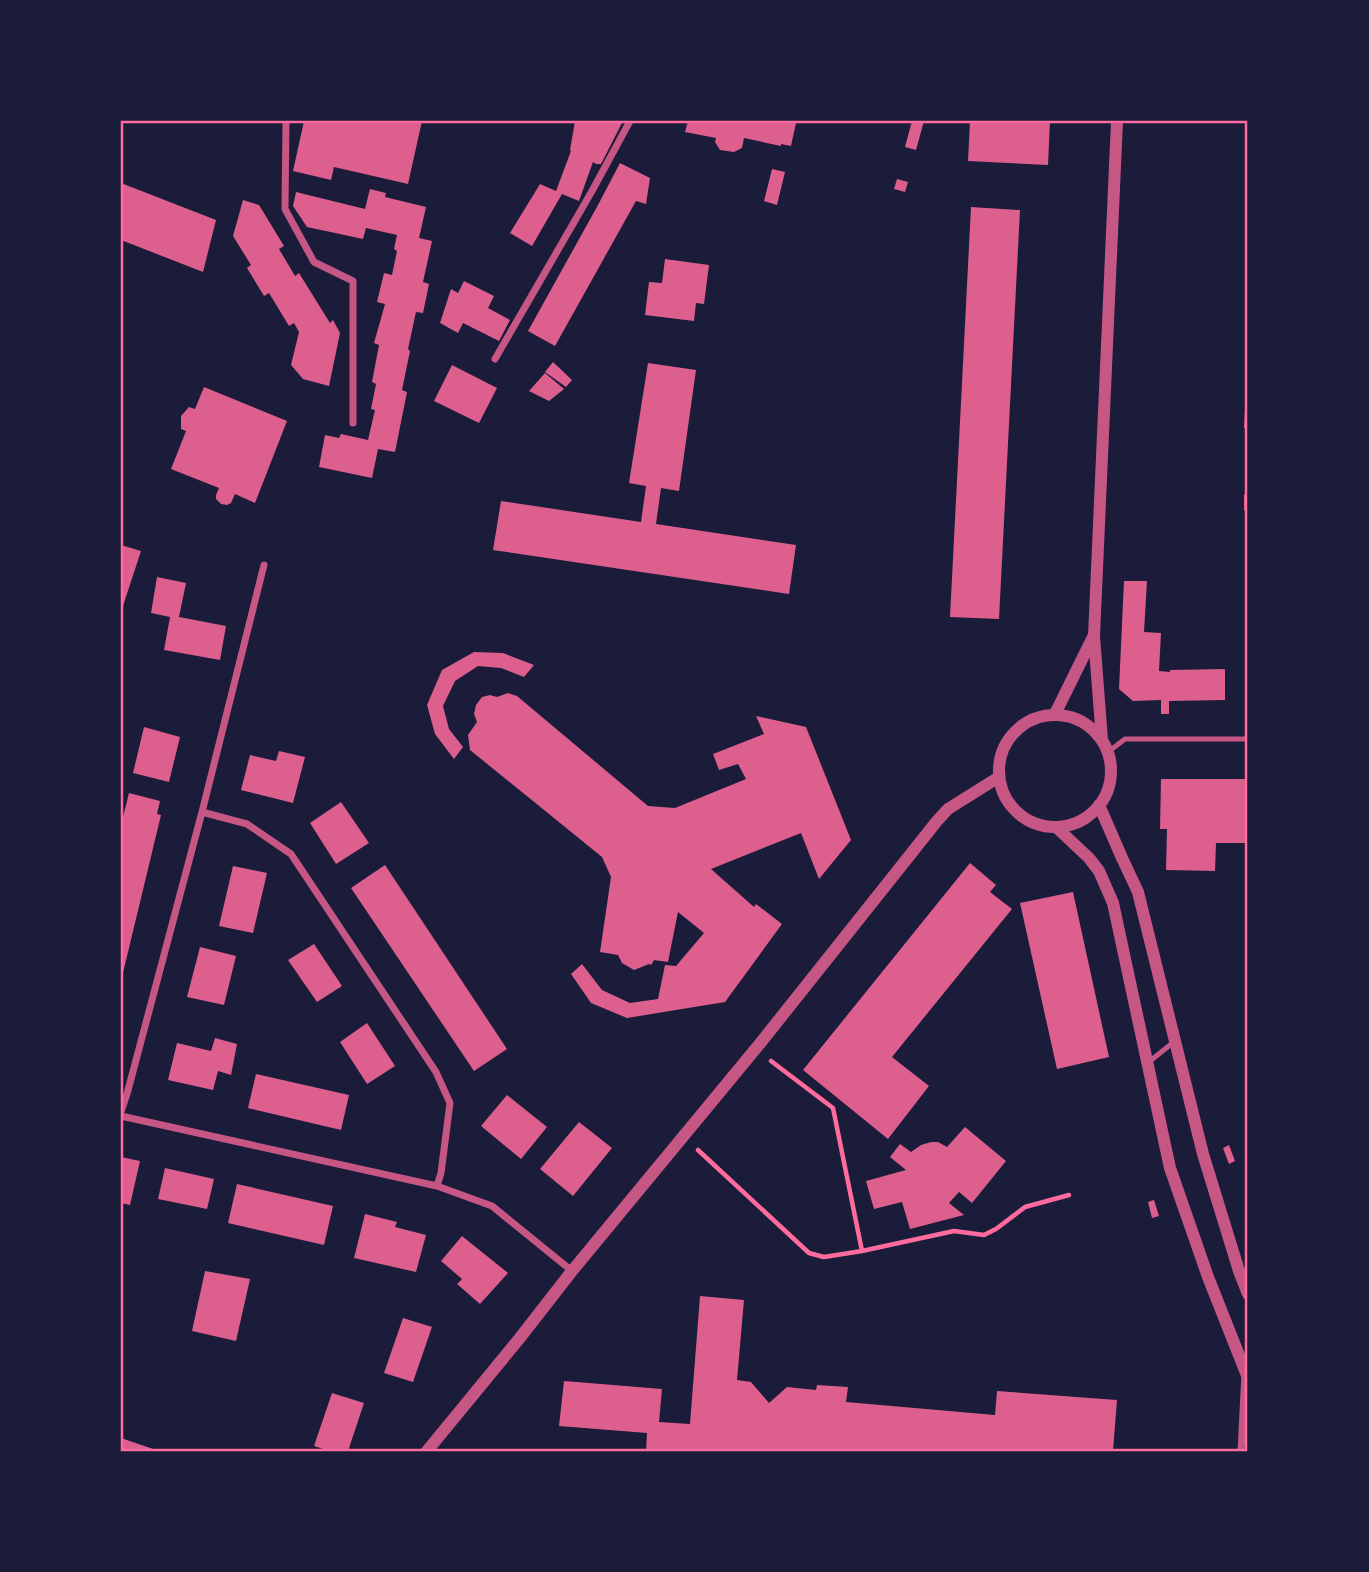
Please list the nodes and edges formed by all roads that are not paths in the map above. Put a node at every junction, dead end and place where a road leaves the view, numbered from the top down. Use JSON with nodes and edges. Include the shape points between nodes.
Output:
{"nodes":[{"id":1,"x":286,"y":121,"type":"edge"},
{"id":2,"x":630,"y":121,"type":"edge"},
{"id":3,"x":1117,"y":121,"type":"edge"},
{"id":4,"x":495,"y":359,"type":"dead end"},
{"id":5,"x":353,"y":424,"type":"dead end"},
{"id":6,"x":264,"y":565,"type":"dead end"},
{"id":7,"x":1094,"y":636,"type":"junction"},
{"id":8,"x":1055,"y":714,"type":"junction"},
{"id":9,"x":1248,"y":739,"type":"edge"},
{"id":10,"x":1105,"y":746,"type":"junction"},
{"id":11,"x":999,"y":777,"type":"junction"},
{"id":12,"x":1099,"y":805,"type":"junction"},
{"id":13,"x":202,"y":812,"type":"junction"},
{"id":14,"x":1056,"y":827,"type":"junction"},
{"id":15,"x":1175,"y":1041,"type":"junction"},
{"id":16,"x":1147,"y":1063,"type":"junction"},
{"id":17,"x":121,"y":1114,"type":"edge"},
{"id":18,"x":438,"y":1186,"type":"junction"},
{"id":19,"x":572,"y":1271,"type":"junction"},
{"id":20,"x":1248,"y":1294,"type":"edge"},
{"id":21,"x":1247,"y":1372,"type":"edge"},
{"id":22,"x":426,"y":1451,"type":"edge"},
{"id":23,"x":1241,"y":1451,"type":"edge"}],
"edges":[{"from":1,"to":5,"type":"street","via":[[285,209],[314,262],[353,281]]},
{"from":2,"to":4,"type":"street"},
{"from":3,"to":7,"type":"street"},
{"from":6,"to":13,"type":"street"},
{"from":7,"to":8,"type":"street"},
{"from":7,"to":10,"type":"street"},
{"from":8,"to":10,"type":"street","via":[[1087,724]]},
{"from":8,"to":11,"type":"street","via":[[1023,724],[1011,736],[1003,748]]},
{"from":9,"to":10,"type":"lane","via":[[1125,739]]},
{"from":10,"to":12,"type":"street","via":[[1111,771]]},
{"from":11,"to":14,"type":"street","via":[[1012,807],[1040,825]]},
{"from":11,"to":19,"type":"street","via":[[937,821]]},
{"from":12,"to":14,"type":"street","via":[[1087,817]]},
{"from":12,"to":15,"type":"street","via":[[1138,892]]},
{"from":13,"to":17,"type":"street"},
{"from":13,"to":18,"type":"street","via":[[247,824],[291,855],[436,1072],[450,1103]]},
{"from":14,"to":16,"type":"street","via":[[1099,871],[1113,903]]},
{"from":15,"to":16,"type":"lane"},
{"from":15,"to":20,"type":"street","via":[[1203,1154]]},
{"from":16,"to":21,"type":"street","via":[[1170,1168]]},
{"from":17,"to":18,"type":"street"},
{"from":18,"to":19,"type":"street","via":[[492,1206]]},
{"from":19,"to":22,"type":"street"},
{"from":21,"to":23,"type":"street"}]}
